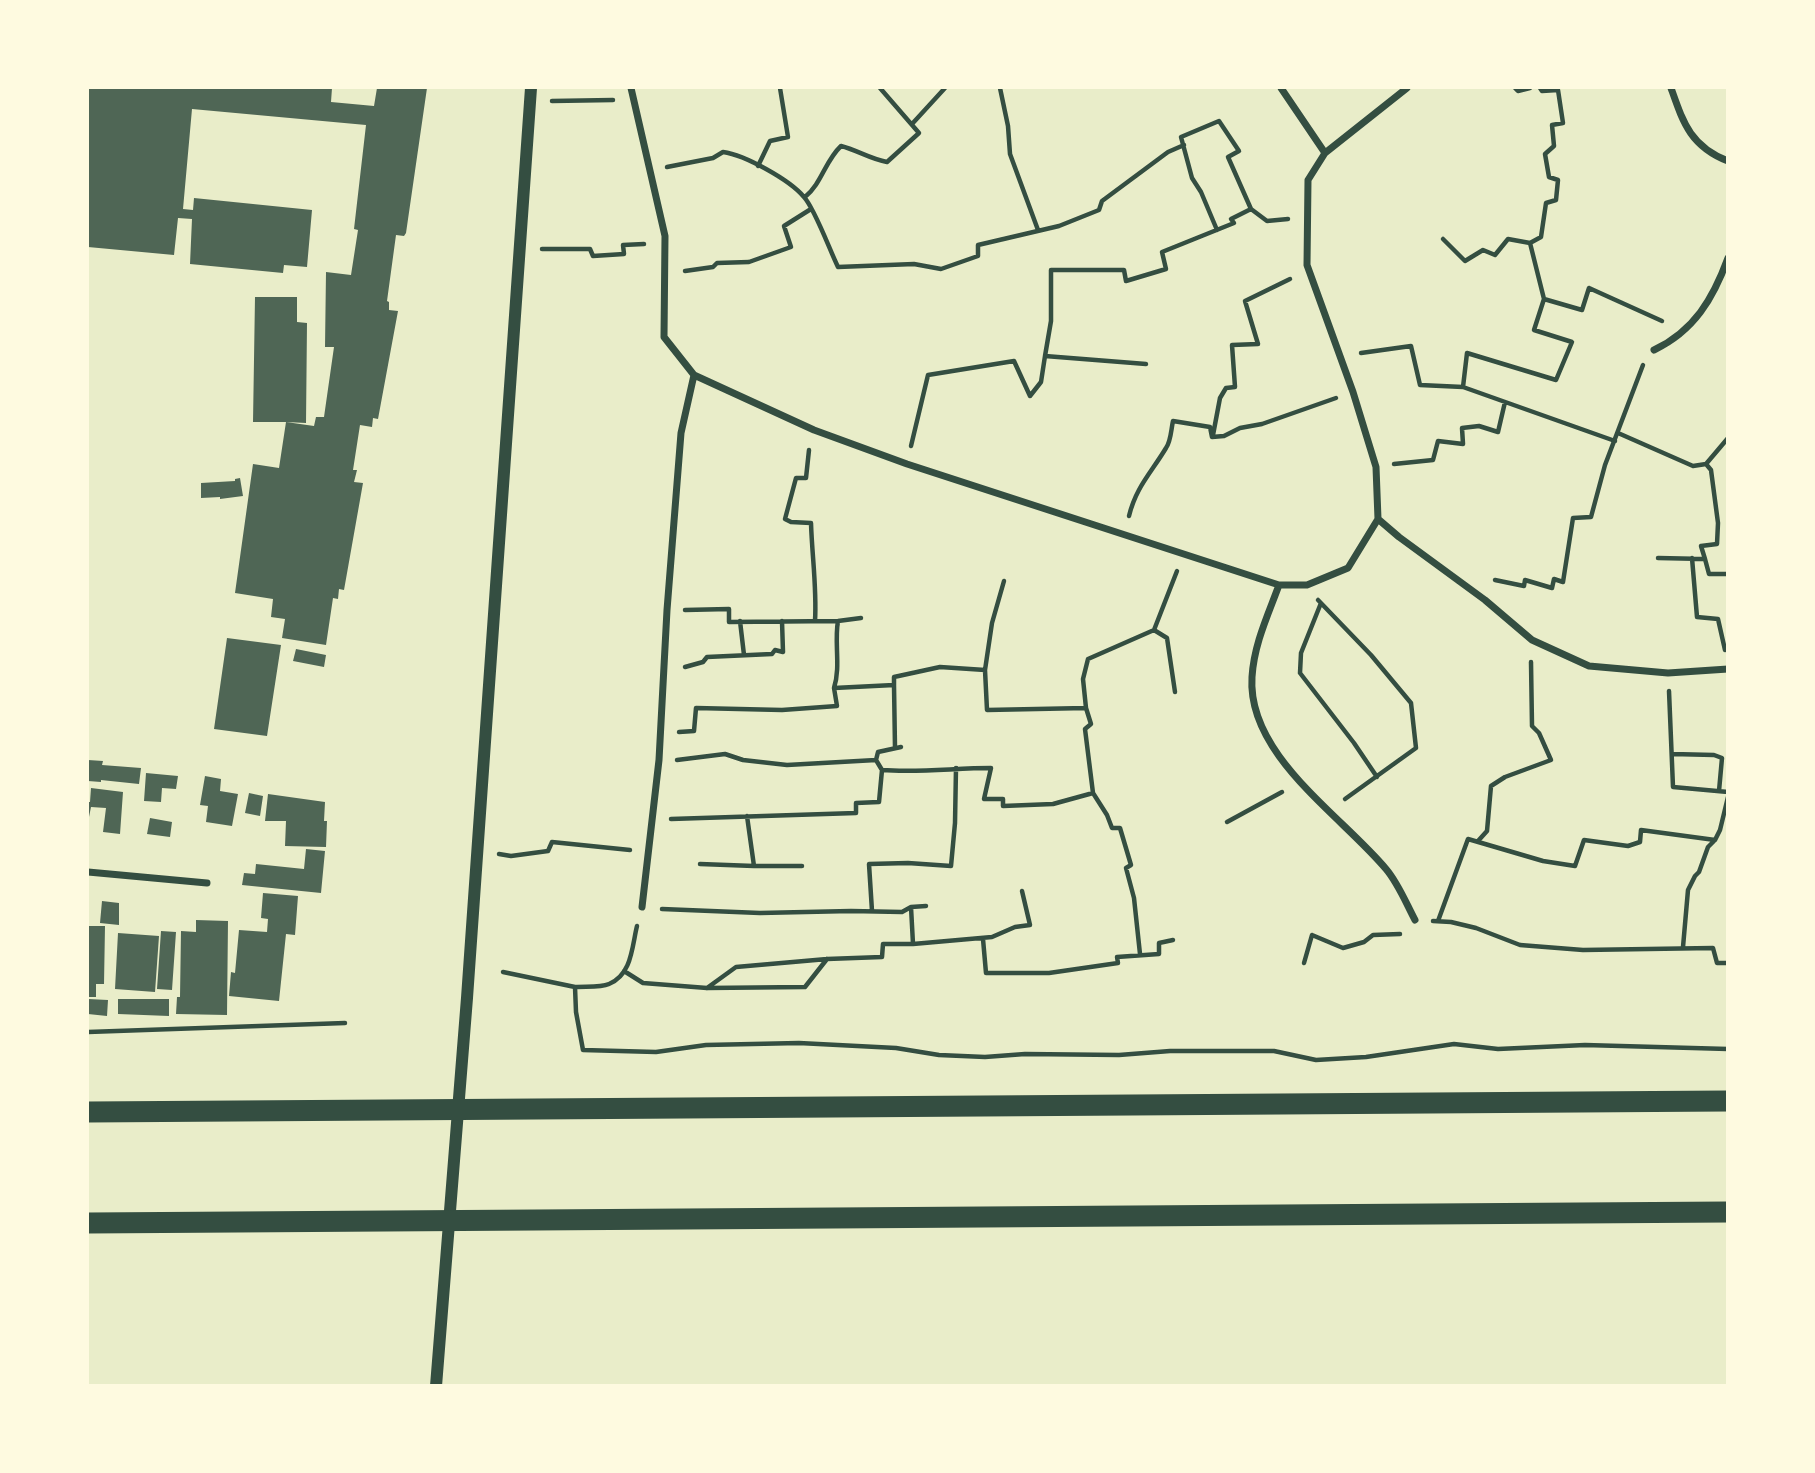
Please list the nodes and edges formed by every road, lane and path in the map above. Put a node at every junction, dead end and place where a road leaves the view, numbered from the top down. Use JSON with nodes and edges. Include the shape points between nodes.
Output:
{"nodes":[{"id":1,"x":631,"y":88,"type":"edge"},
{"id":2,"x":780,"y":88,"type":"edge"},
{"id":3,"x":880,"y":88,"type":"edge"},
{"id":4,"x":945,"y":88,"type":"edge"},
{"id":5,"x":1000,"y":88,"type":"edge"},
{"id":6,"x":1281,"y":88,"type":"edge"},
{"id":7,"x":1407,"y":88,"type":"edge"},
{"id":8,"x":1516,"y":88,"type":"edge"},
{"id":9,"x":1530,"y":88,"type":"edge"},
{"id":10,"x":1540,"y":88,"type":"edge"},
{"id":11,"x":1671,"y":88,"type":"edge"},
{"id":12,"x":531,"y":94,"type":"edge"},
{"id":13,"x":633,"y":100,"type":"junction"},
{"id":14,"x":912,"y":124,"type":"junction"},
{"id":15,"x":1184,"y":145,"type":"junction"},
{"id":16,"x":1325,"y":153,"type":"junction"},
{"id":17,"x":1727,"y":160,"type":"edge"},
{"id":18,"x":758,"y":166,"type":"junction"},
{"id":19,"x":649,"y":171,"type":"junction"},
{"id":20,"x":805,"y":197,"type":"junction"},
{"id":21,"x":811,"y":209,"type":"junction"},
{"id":22,"x":1251,"y":209,"type":"junction"},
{"id":23,"x":1307,"y":217,"type":"junction"},
{"id":24,"x":1038,"y":230,"type":"junction"},
{"id":25,"x":1217,"y":230,"type":"junction"},
{"id":26,"x":665,"y":236,"type":"junction"},
{"id":27,"x":1443,"y":239,"type":"dead end"},
{"id":28,"x":1530,"y":243,"type":"junction"},
{"id":29,"x":520,"y":248,"type":"junction"},
{"id":30,"x":1727,"y":258,"type":"edge"},
{"id":31,"x":1307,"y":265,"type":"junction"},
{"id":32,"x":663,"y":272,"type":"junction"},
{"id":33,"x":1544,"y":299,"type":"junction"},
{"id":34,"x":1685,"y":331,"type":"junction"},
{"id":35,"x":1654,"y":350,"type":"joint"},
{"id":36,"x":1045,"y":356,"type":"junction"},
{"id":37,"x":1339,"y":356,"type":"junction"},
{"id":38,"x":1146,"y":364,"type":"dead end"},
{"id":39,"x":694,"y":375,"type":"junction"},
{"id":40,"x":1462,"y":387,"type":"junction"},
{"id":41,"x":1353,"y":392,"type":"junction"},
{"id":42,"x":1505,"y":402,"type":"junction"},
{"id":43,"x":814,"y":430,"type":"junction"},
{"id":44,"x":1618,"y":433,"type":"junction"},
{"id":45,"x":1212,"y":437,"type":"junction"},
{"id":46,"x":1727,"y":438,"type":"edge"},
{"id":47,"x":1615,"y":441,"type":"junction"},
{"id":48,"x":907,"y":464,"type":"junction"},
{"id":49,"x":1706,"y":464,"type":"junction"},
{"id":50,"x":1376,"y":467,"type":"junction"},
{"id":51,"x":1378,"y":519,"type":"junction"},
{"id":52,"x":1125,"y":535,"type":"junction"},
{"id":53,"x":1183,"y":554,"type":"junction"},
{"id":54,"x":1658,"y":558,"type":"dead end"},
{"id":55,"x":1692,"y":558,"type":"junction"},
{"id":56,"x":1705,"y":559,"type":"junction"},
{"id":57,"x":1727,"y":574,"type":"edge"},
{"id":58,"x":1004,"y":581,"type":"dead end"},
{"id":59,"x":1279,"y":584,"type":"junction"},
{"id":60,"x":1307,"y":585,"type":"junction"},
{"id":61,"x":1485,"y":600,"type":"junction"},
{"id":62,"x":1321,"y":603,"type":"junction"},
{"id":63,"x":667,"y":611,"type":"junction"},
{"id":64,"x":861,"y":618,"type":"dead end"},
{"id":65,"x":740,"y":621,"type":"junction"},
{"id":66,"x":782,"y":621,"type":"junction"},
{"id":67,"x":815,"y":621,"type":"junction"},
{"id":68,"x":838,"y":621,"type":"junction"},
{"id":69,"x":1154,"y":631,"type":"junction"},
{"id":70,"x":1531,"y":640,"type":"junction"},
{"id":71,"x":1725,"y":653,"type":"dead end"},
{"id":72,"x":744,"y":655,"type":"junction"},
{"id":73,"x":663,"y":667,"type":"junction"},
{"id":74,"x":1727,"y":668,"type":"edge"},
{"id":75,"x":985,"y":670,"type":"junction"},
{"id":76,"x":1668,"y":673,"type":"junction"},
{"id":77,"x":894,"y":685,"type":"junction"},
{"id":78,"x":834,"y":688,"type":"junction"},
{"id":79,"x":1175,"y":691,"type":"dead end"},
{"id":80,"x":1086,"y":708,"type":"junction"},
{"id":81,"x":660,"y":732,"type":"junction"},
{"id":82,"x":1672,"y":754,"type":"junction"},
{"id":83,"x":659,"y":760,"type":"junction"},
{"id":84,"x":876,"y":760,"type":"junction"},
{"id":85,"x":956,"y":768,"type":"junction"},
{"id":86,"x":882,"y":770,"type":"junction"},
{"id":87,"x":1377,"y":777,"type":"junction"},
{"id":88,"x":1301,"y":781,"type":"junction"},
{"id":89,"x":1719,"y":791,"type":"junction"},
{"id":90,"x":1093,"y":793,"type":"junction"},
{"id":91,"x":1727,"y":794,"type":"edge"},
{"id":92,"x":1328,"y":810,"type":"junction"},
{"id":93,"x":654,"y":814,"type":"junction"},
{"id":94,"x":747,"y":816,"type":"junction"},
{"id":95,"x":1227,"y":822,"type":"dead end"},
{"id":96,"x":1715,"y":840,"type":"junction"},
{"id":97,"x":1478,"y":841,"type":"junction"},
{"id":98,"x":477,"y":850,"type":"junction"},
{"id":99,"x":649,"y":853,"type":"junction"},
{"id":100,"x":700,"y":864,"type":"dead end"},
{"id":101,"x":754,"y":866,"type":"junction"},
{"id":102,"x":802,"y":866,"type":"dead end"},
{"id":103,"x":88,"y":872,"type":"edge"},
{"id":104,"x":207,"y":883,"type":"dead end"},
{"id":105,"x":1021,"y":891,"type":"dead end"},
{"id":106,"x":926,"y":906,"type":"dead end"},
{"id":107,"x":642,"y":907,"type":"junction"},
{"id":108,"x":911,"y":907,"type":"junction"},
{"id":109,"x":872,"y":911,"type":"junction"},
{"id":110,"x":1415,"y":920,"type":"junction"},
{"id":111,"x":1438,"y":921,"type":"junction"},
{"id":112,"x":983,"y":939,"type":"junction"},
{"id":113,"x":1173,"y":940,"type":"dead end"},
{"id":114,"x":913,"y":944,"type":"junction"},
{"id":115,"x":1683,"y":947,"type":"junction"},
{"id":116,"x":1140,"y":955,"type":"junction"},
{"id":117,"x":827,"y":959,"type":"junction"},
{"id":118,"x":1304,"y":963,"type":"dead end"},
{"id":119,"x":1727,"y":963,"type":"edge"},
{"id":120,"x":624,"y":971,"type":"junction"},
{"id":121,"x":503,"y":972,"type":"dead end"},
{"id":122,"x":575,"y":987,"type":"junction"},
{"id":123,"x":707,"y":988,"type":"junction"},
{"id":124,"x":345,"y":1023,"type":"dead end"},
{"id":125,"x":88,"y":1032,"type":"edge"},
{"id":126,"x":1727,"y":1049,"type":"edge"},
{"id":127,"x":1727,"y":1101,"type":"edge"},
{"id":128,"x":88,"y":1112,"type":"edge"},
{"id":129,"x":1727,"y":1212,"type":"edge"},
{"id":130,"x":88,"y":1223,"type":"edge"},
{"id":131,"x":436,"y":1385,"type":"edge"}],
"edges":[{"from":1,"to":13,"type":"street"},
{"from":2,"to":18,"type":"path","via":[[788,137],[770,141]]},
{"from":3,"to":14,"type":"path"},
{"from":4,"to":14,"type":"path"},
{"from":5,"to":24,"type":"path","via":[[1010,154]]},
{"from":6,"to":16,"type":"street"},
{"from":7,"to":16,"type":"street"},
{"from":8,"to":9,"type":"path","via":[[1518,92]]},
{"from":10,"to":28,"type":"path","via":[[1558,90],[1563,123],[1552,125],[1554,146],[1545,154],[1549,177],[1558,180],[1556,201],[1546,204],[1541,236]]},
{"from":11,"to":17,"type":"street","via":[[1682,121],[1694,139]]},
{"from":12,"to":13,"type":"path"},
{"from":12,"to":29,"type":"street"},
{"from":13,"to":19,"type":"street"},
{"from":14,"to":20,"type":"path","via":[[919,133],[887,162],[841,146],[815,189]]},
{"from":15,"to":22,"type":"path","via":[[1181,137],[1219,121],[1239,151],[1228,157]]},
{"from":15,"to":24,"type":"path","via":[[1102,201],[1099,210]]},
{"from":15,"to":25,"type":"path","via":[[1192,178]]},
{"from":16,"to":23,"type":"street","via":[[1308,180]]},
{"from":18,"to":19,"type":"path","via":[[723,152]]},
{"from":18,"to":20,"type":"path"},
{"from":19,"to":26,"type":"street"},
{"from":20,"to":21,"type":"path"},
{"from":21,"to":24,"type":"path","via":[[838,267],[914,264],[941,268],[978,256],[978,245]]},
{"from":21,"to":32,"type":"path","via":[[784,226],[791,247],[750,262],[726,261],[713,267]]},
{"from":22,"to":23,"type":"path","via":[[1266,221]]},
{"from":22,"to":25,"type":"path"},
{"from":23,"to":31,"type":"street"},
{"from":25,"to":36,"type":"path","via":[[1162,252],[1166,269],[1126,281],[1124,271],[1051,270],[1051,321]]},
{"from":26,"to":29,"type":"path","via":[[624,245],[624,254],[593,256],[590,249]]},
{"from":26,"to":32,"type":"street"},
{"from":27,"to":28,"type":"path","via":[[1465,261],[1483,250],[1495,255],[1508,239]]},
{"from":28,"to":33,"type":"path"},
{"from":29,"to":98,"type":"street"},
{"from":30,"to":34,"type":"street","via":[[1713,294]]},
{"from":31,"to":37,"type":"street"},
{"from":31,"to":45,"type":"path","via":[[1290,279],[1245,301],[1258,344],[1232,345],[1235,387],[1226,388],[1220,398]]},
{"from":32,"to":39,"type":"street","via":[[664,337]]},
{"from":33,"to":34,"type":"path","via":[[1582,310],[1590,288]]},
{"from":33,"to":40,"type":"path","via":[[1534,330],[1572,342],[1556,380],[1467,353]]},
{"from":34,"to":35,"type":"street"},
{"from":35,"to":44,"type":"path","via":[[1642,367]]},
{"from":36,"to":38,"type":"path"},
{"from":36,"to":48,"type":"path","via":[[1041,382],[1030,396],[1014,360],[928,375]]},
{"from":37,"to":40,"type":"path","via":[[1411,346],[1420,385]]},
{"from":37,"to":41,"type":"street"},
{"from":39,"to":43,"type":"street"},
{"from":39,"to":63,"type":"street","via":[[681,433]]},
{"from":40,"to":42,"type":"path"},
{"from":41,"to":45,"type":"path"},
{"from":41,"to":50,"type":"street"},
{"from":42,"to":47,"type":"path"},
{"from":42,"to":50,"type":"path","via":[[1498,432],[1479,426],[1462,428],[1463,444],[1438,441],[1433,460]]},
{"from":43,"to":48,"type":"street"},
{"from":43,"to":67,"type":"path","via":[[806,478],[796,478],[785,519],[811,523]]},
{"from":44,"to":47,"type":"path"},
{"from":44,"to":49,"type":"path","via":[[1693,466]]},
{"from":45,"to":52,"type":"path","via":[[1210,427],[1173,421],[1168,446],[1135,495]]},
{"from":46,"to":49,"type":"path"},
{"from":47,"to":61,"type":"path","via":[[1591,517],[1573,518],[1563,582],[1554,579],[1552,588],[1525,580],[1524,586],[1495,580]]},
{"from":48,"to":52,"type":"street"},
{"from":49,"to":56,"type":"path","via":[[1711,470],[1718,523],[1717,544],[1701,546]]},
{"from":50,"to":51,"type":"street"},
{"from":51,"to":60,"type":"street","via":[[1348,568]]},
{"from":51,"to":61,"type":"street"},
{"from":52,"to":53,"type":"street"},
{"from":53,"to":59,"type":"street"},
{"from":53,"to":69,"type":"path"},
{"from":54,"to":55,"type":"path"},
{"from":55,"to":56,"type":"path"},
{"from":55,"to":71,"type":"path","via":[[1697,618],[1718,619]]},
{"from":56,"to":57,"type":"path","via":[[1709,574]]},
{"from":58,"to":75,"type":"path"},
{"from":59,"to":60,"type":"street"},
{"from":59,"to":88,"type":"street","via":[[1256,647],[1254,703],[1263,730]]},
{"from":60,"to":62,"type":"path"},
{"from":61,"to":70,"type":"street"},
{"from":62,"to":87,"type":"path","via":[[1301,653],[1300,673]]},
{"from":62,"to":87,"type":"path","via":[[1411,703],[1416,748]]},
{"from":63,"to":65,"type":"path","via":[[729,609],[729,622]]},
{"from":63,"to":73,"type":"street"},
{"from":64,"to":68,"type":"path"},
{"from":65,"to":66,"type":"path"},
{"from":65,"to":72,"type":"path"},
{"from":66,"to":67,"type":"path"},
{"from":66,"to":72,"type":"path","via":[[783,652]]},
{"from":67,"to":68,"type":"path"},
{"from":68,"to":78,"type":"path"},
{"from":69,"to":79,"type":"path","via":[[1167,638]]},
{"from":69,"to":80,"type":"path","via":[[1088,659],[1083,679]]},
{"from":70,"to":76,"type":"street","via":[[1589,666]]},
{"from":70,"to":97,"type":"path","via":[[1532,726],[1550,760],[1491,786],[1487,831]]},
{"from":72,"to":73,"type":"path"},
{"from":73,"to":81,"type":"street"},
{"from":74,"to":76,"type":"street"},
{"from":75,"to":77,"type":"path","via":[[940,667],[894,677]]},
{"from":75,"to":80,"type":"path","via":[[986,710]]},
{"from":76,"to":82,"type":"path"},
{"from":77,"to":78,"type":"path"},
{"from":77,"to":84,"type":"path","via":[[898,748],[878,752]]},
{"from":78,"to":81,"type":"path","via":[[837,706],[696,708],[694,731]]},
{"from":80,"to":90,"type":"path","via":[[1091,724],[1085,729]]},
{"from":81,"to":83,"type":"street"},
{"from":82,"to":89,"type":"path","via":[[1673,787]]},
{"from":82,"to":89,"type":"path","via":[[1722,758]]},
{"from":83,"to":84,"type":"path","via":[[724,754],[787,765]]},
{"from":83,"to":93,"type":"street"},
{"from":84,"to":86,"type":"path"},
{"from":85,"to":86,"type":"path"},
{"from":85,"to":90,"type":"path","via":[[991,768],[984,799],[1003,799],[1003,806],[1054,804]]},
{"from":85,"to":109,"type":"path","via":[[951,866],[869,864]]},
{"from":86,"to":94,"type":"path","via":[[879,802],[856,803],[856,813]]},
{"from":87,"to":92,"type":"path"},
{"from":88,"to":92,"type":"street"},
{"from":88,"to":95,"type":"path"},
{"from":89,"to":91,"type":"path"},
{"from":90,"to":116,"type":"path","via":[[1112,828],[1120,828],[1131,865],[1126,868]]},
{"from":91,"to":96,"type":"path"},
{"from":92,"to":110,"type":"street","via":[[1389,872]]},
{"from":93,"to":94,"type":"path","via":[[670,819]]},
{"from":93,"to":99,"type":"street"},
{"from":94,"to":101,"type":"path"},
{"from":96,"to":97,"type":"path","via":[[1641,830],[1640,842],[1628,846],[1584,840],[1576,866]]},
{"from":96,"to":115,"type":"path","via":[[1688,890]]},
{"from":97,"to":111,"type":"path","via":[[1468,839]]},
{"from":98,"to":99,"type":"path","via":[[511,856],[548,851],[552,842]]},
{"from":98,"to":131,"type":"street"},
{"from":99,"to":107,"type":"street"},
{"from":100,"to":101,"type":"path"},
{"from":101,"to":102,"type":"path"},
{"from":103,"to":104,"type":"street"},
{"from":105,"to":112,"type":"path","via":[[1030,925]]},
{"from":106,"to":108,"type":"path"},
{"from":107,"to":109,"type":"path","via":[[736,913]]},
{"from":107,"to":120,"type":"path"},
{"from":108,"to":109,"type":"path","via":[[902,912]]},
{"from":108,"to":114,"type":"path"},
{"from":110,"to":111,"type":"path"},
{"from":110,"to":118,"type":"path","via":[[1406,934],[1373,935],[1343,948],[1312,935]]},
{"from":111,"to":115,"type":"path","via":[[1476,928],[1520,945],[1583,950]]},
{"from":112,"to":114,"type":"path"},
{"from":112,"to":116,"type":"path","via":[[986,973],[1049,974]]},
{"from":113,"to":116,"type":"path","via":[[1159,943],[1159,954]]},
{"from":114,"to":117,"type":"path","via":[[883,944],[882,957]]},
{"from":115,"to":119,"type":"path","via":[[1713,948],[1717,963]]},
{"from":117,"to":123,"type":"path","via":[[736,967]]},
{"from":117,"to":123,"type":"path","via":[[805,987]]},
{"from":120,"to":122,"type":"path","via":[[608,985]]},
{"from":120,"to":123,"type":"path","via":[[643,983]]},
{"from":121,"to":122,"type":"path"},
{"from":122,"to":126,"type":"path","via":[[583,1049],[656,1052],[706,1045],[788,1043],[883,1046],[985,1057],[1236,1050],[1316,1059],[1454,1045]]},
{"from":124,"to":125,"type":"path"},
{"from":127,"to":128,"type":"highway"},
{"from":129,"to":130,"type":"highway"}]}
